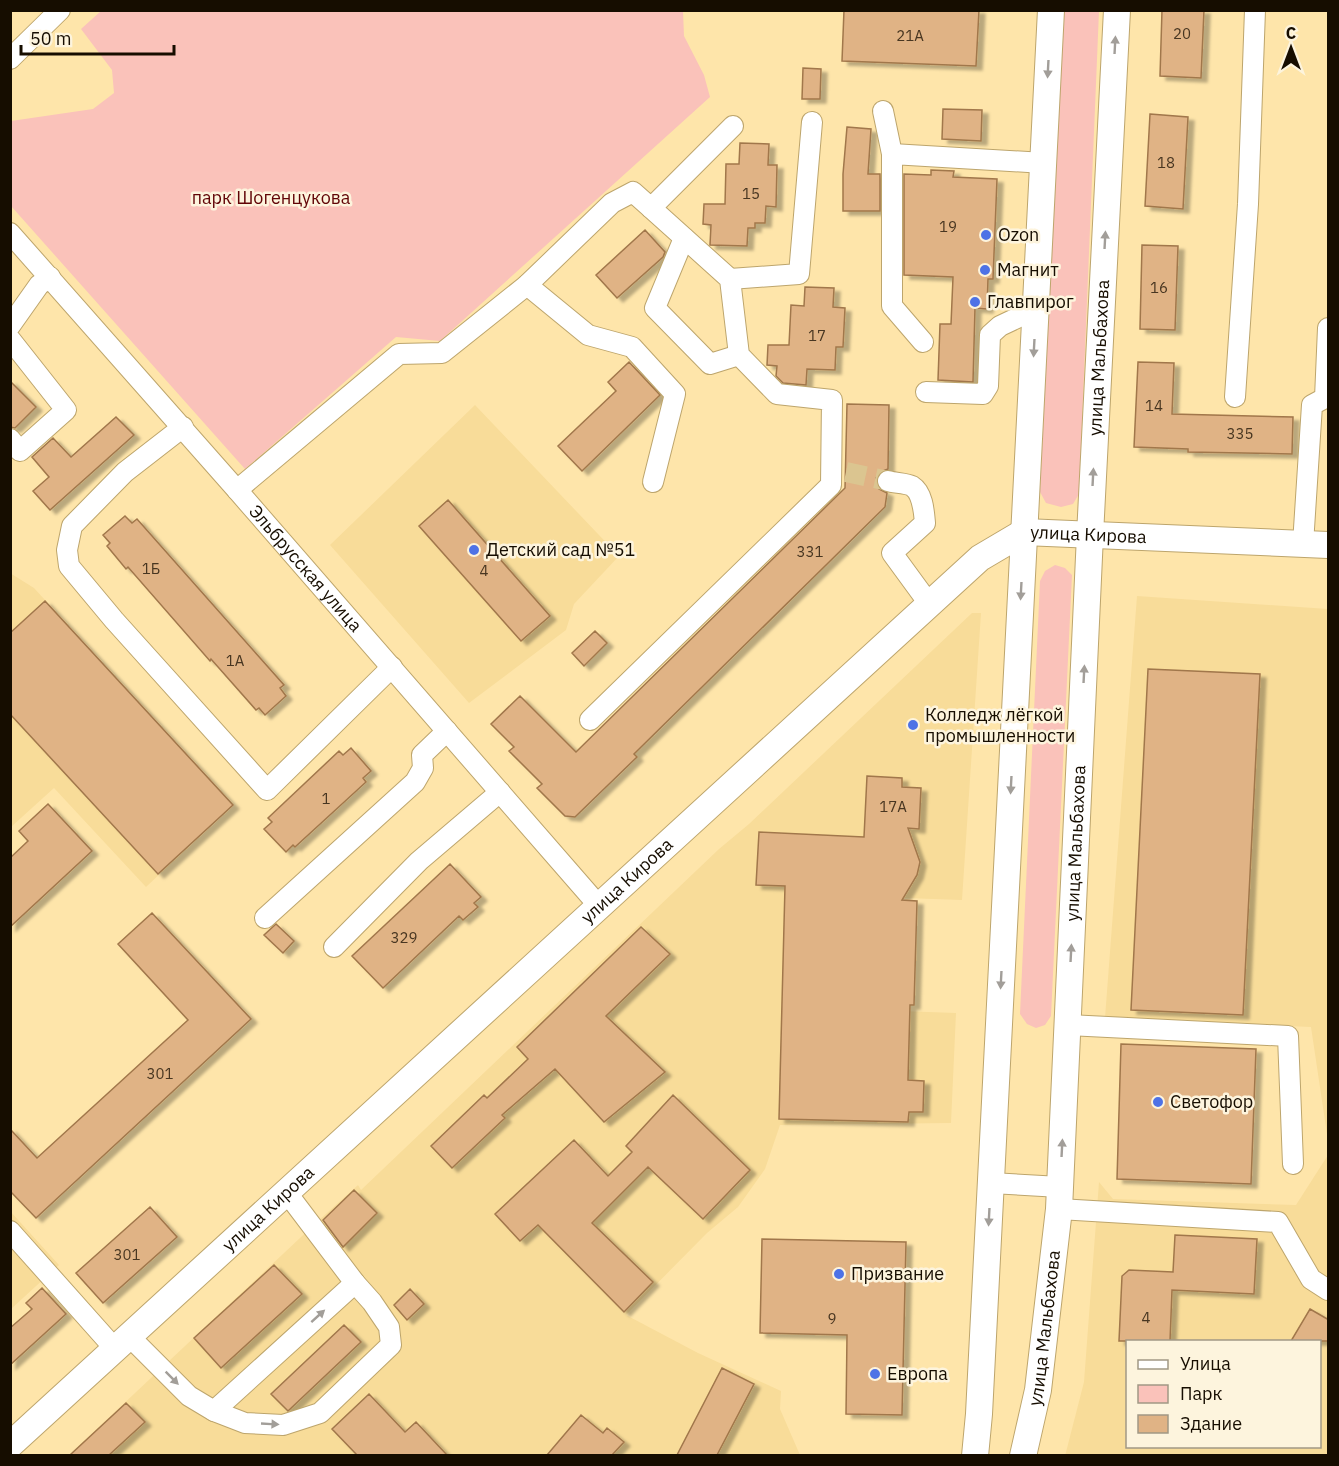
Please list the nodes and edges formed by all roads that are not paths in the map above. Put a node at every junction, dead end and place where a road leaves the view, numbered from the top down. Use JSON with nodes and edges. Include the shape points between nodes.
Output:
{"nodes":[{"id":1,"x":60,"y":10,"type":"edge"},
{"id":2,"x":1051,"y":10,"type":"edge"},
{"id":3,"x":1117,"y":10,"type":"edge"},
{"id":4,"x":1255,"y":10,"type":"edge"},
{"id":5,"x":10,"y":59,"type":"edge"},
{"id":6,"x":883,"y":111,"type":"dead end"},
{"id":7,"x":812,"y":122,"type":"dead end"},
{"id":8,"x":733,"y":126,"type":"dead end"},
{"id":9,"x":892,"y":154,"type":"junction"},
{"id":10,"x":1044,"y":163,"type":"junction"},
{"id":11,"x":651,"y":208,"type":"junction"},
{"id":12,"x":10,"y":232,"type":"edge"},
{"id":13,"x":684,"y":238,"type":"junction"},
{"id":14,"x":50,"y":277,"type":"junction"},
{"id":15,"x":730,"y":279,"type":"junction"},
{"id":16,"x":527,"y":285,"type":"junction"},
{"id":17,"x":1036,"y":309,"type":"junction"},
{"id":18,"x":10,"y":326,"type":"edge"},
{"id":19,"x":1329,"y":328,"type":"edge"},
{"id":20,"x":10,"y":339,"type":"edge"},
{"id":21,"x":923,"y":342,"type":"dead end"},
{"id":22,"x":738,"y":356,"type":"junction"},
{"id":23,"x":927,"y":392,"type":"dead end"},
{"id":24,"x":1235,"y":398,"type":"dead end"},
{"id":25,"x":183,"y":427,"type":"junction"},
{"id":26,"x":10,"y":439,"type":"edge"},
{"id":27,"x":888,"y":481,"type":"tunnel mouth"},
{"id":28,"x":653,"y":482,"type":"dead end"},
{"id":29,"x":237,"y":490,"type":"junction"},
{"id":30,"x":1024,"y":532,"type":"junction"},
{"id":31,"x":1090,"y":535,"type":"junction"},
{"id":32,"x":1303,"y":544,"type":"junction"},
{"id":33,"x":1329,"y":545,"type":"edge"},
{"id":34,"x":930,"y":605,"type":"junction"},
{"id":35,"x":392,"y":667,"type":"junction"},
{"id":36,"x":590,"y":720,"type":"dead end"},
{"id":37,"x":447,"y":731,"type":"junction"},
{"id":38,"x":500,"y":792,"type":"junction"},
{"id":39,"x":599,"y":906,"type":"junction"},
{"id":40,"x":265,"y":918,"type":"dead end"},
{"id":41,"x":334,"y":947,"type":"dead end"},
{"id":42,"x":1068,"y":1025,"type":"junction"},
{"id":43,"x":1293,"y":1164,"type":"dead end"},
{"id":44,"x":991,"y":1183,"type":"junction"},
{"id":45,"x":286,"y":1193,"type":"junction"},
{"id":46,"x":1059,"y":1198,"type":"junction"},
{"id":47,"x":10,"y":1231,"type":"edge"},
{"id":48,"x":355,"y":1283,"type":"junction"},
{"id":49,"x":1329,"y":1290,"type":"edge"},
{"id":50,"x":123,"y":1343,"type":"junction"},
{"id":51,"x":214,"y":1411,"type":"junction"},
{"id":52,"x":10,"y":1445,"type":"edge"},
{"id":53,"x":975,"y":1455,"type":"edge"},
{"id":54,"x":1023,"y":1455,"type":"edge"}],
"edges":[{"from":1,"to":5,"type":"street"},
{"from":2,"to":10,"type":"main road","one_way":true},
{"from":31,"to":3,"type":"main road","name":"улица Мальбахова","one_way":true},
{"from":4,"to":24,"type":"street"},
{"from":6,"to":9,"type":"street"},
{"from":7,"to":15,"type":"street","via":[[799,274]]},
{"from":8,"to":11,"type":"street"},
{"from":9,"to":10,"type":"street"},
{"from":9,"to":21,"type":"street","via":[[892,306]]},
{"from":10,"to":17,"type":"main road"},
{"from":11,"to":13,"type":"street"},
{"from":11,"to":16,"type":"street","via":[[633,192],[612,203]]},
{"from":12,"to":14,"type":"street","name":"Эльбрусская улица"},
{"from":13,"to":15,"type":"street"},
{"from":13,"to":22,"type":"street","via":[[655,308],[710,364]]},
{"from":14,"to":18,"type":"street","via":[[39,285]]},
{"from":14,"to":25,"type":"street","name":"Эльбрусская улица"},
{"from":15,"to":22,"type":"street"},
{"from":16,"to":28,"type":"street","via":[[588,335],[632,347],[675,394]]},
{"from":16,"to":29,"type":"street","via":[[442,353],[399,354]]},
{"from":17,"to":23,"type":"street","via":[[990,335],[988,386],[983,394]]},
{"from":17,"to":30,"type":"main road","one_way":true},
{"from":19,"to":32,"type":"street","via":[[1325,398],[1312,405]]},
{"from":20,"to":26,"type":"street","via":[[66,410],[20,451]]},
{"from":22,"to":36,"type":"street","via":[[777,394],[832,400],[839,471],[831,485]]},
{"from":25,"to":29,"type":"street","name":"Эльбрусская улица"},
{"from":25,"to":35,"type":"street","via":[[125,472],[72,526],[67,550],[69,566],[114,620],[267,790]]},
{"from":27,"to":34,"type":"street","via":[[912,486],[919,495],[924,523],[892,553]]},
{"from":29,"to":35,"type":"street","name":"Эльбрусская улица"},
{"from":30,"to":31,"type":"main road","name":"улица Кирова"},
{"from":30,"to":34,"type":"main road","name":"улица Кирова","via":[[980,558]]},
{"from":30,"to":44,"type":"main road","one_way":true},
{"from":31,"to":32,"type":"main road","name":"улица Кирова"},
{"from":42,"to":31,"type":"main road","name":"улица Мальбахова","one_way":true},
{"from":32,"to":33,"type":"main road","name":"улица Кирова"},
{"from":34,"to":39,"type":"main road","name":"улица Кирова"},
{"from":35,"to":37,"type":"street","name":"Эльбрусская улица"},
{"from":37,"to":38,"type":"street","name":"Эльбрусская улица"},
{"from":37,"to":40,"type":"street","via":[[422,755],[423,768],[416,782]]},
{"from":38,"to":39,"type":"street","name":"Эльбрусская улица"},
{"from":38,"to":41,"type":"street","via":[[419,861]]},
{"from":39,"to":45,"type":"main road","name":"улица Кирова"},
{"from":42,"to":43,"type":"street","via":[[1288,1036]]},
{"from":46,"to":42,"type":"main road","name":"улица Мальбахова","one_way":true},
{"from":44,"to":46,"type":"street"},
{"from":44,"to":53,"type":"main road","one_way":true},
{"from":45,"to":48,"type":"street"},
{"from":45,"to":50,"type":"main road","name":"улица Кирова"},
{"from":46,"to":49,"type":"street","via":[[1278,1222],[1311,1279]]},
{"from":46,"to":54,"type":"main road","name":"улица Мальбахова","via":[[1038,1390]]},
{"from":47,"to":50,"type":"street"},
{"from":51,"to":48,"type":"street","one_way":true},
{"from":51,"to":48,"type":"street","one_way":true,"via":[[245,1423],[283,1425],[320,1413],[391,1345],[389,1327]]},
{"from":50,"to":51,"type":"street","one_way":true},
{"from":50,"to":52,"type":"main road","name":"улица Кирова"}]}
